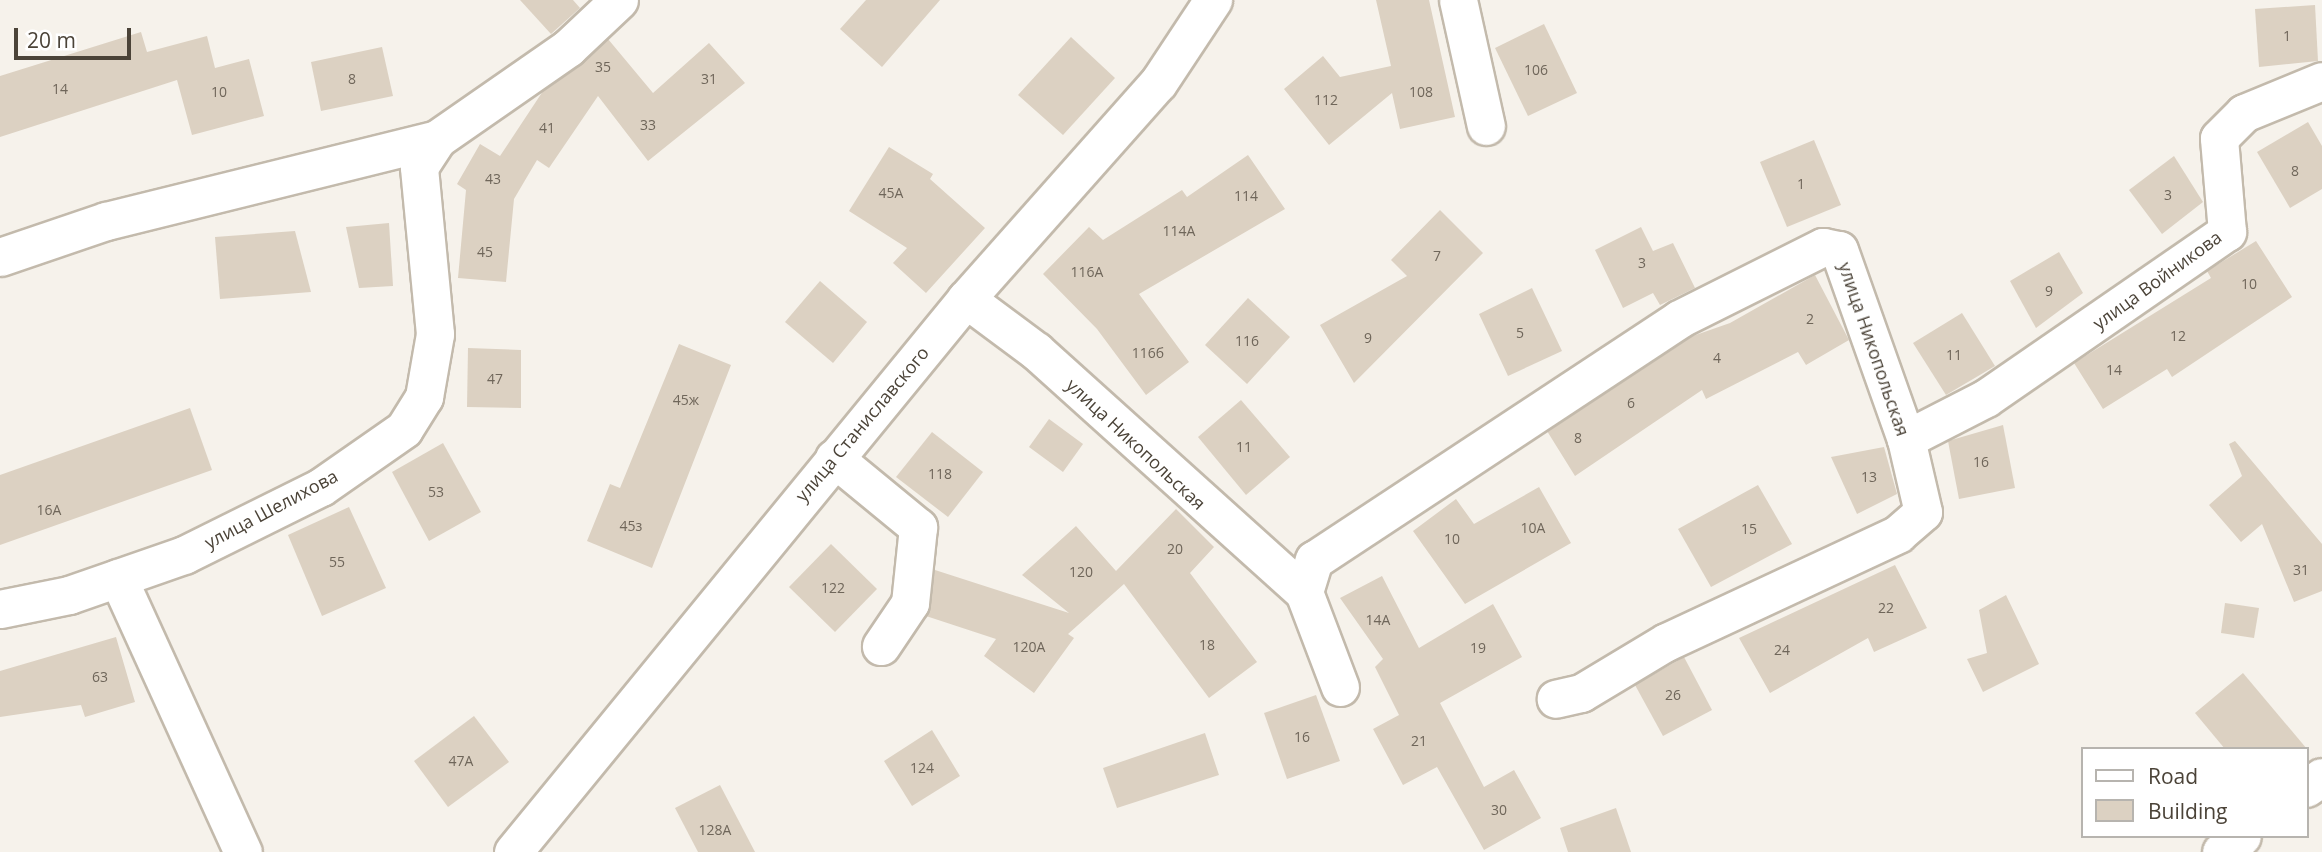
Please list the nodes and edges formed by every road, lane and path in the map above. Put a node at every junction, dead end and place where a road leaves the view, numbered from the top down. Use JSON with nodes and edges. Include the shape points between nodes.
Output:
{"nodes":[{"id":1,"x":619,"y":0,"type":"edge"},
{"id":2,"x":1213,"y":0,"type":"edge"},
{"id":3,"x":1458,"y":0,"type":"edge"},
{"id":4,"x":2322,"y":81,"type":"edge"},
{"id":5,"x":1486,"y":126,"type":"dead end"},
{"id":6,"x":437,"y":139,"type":"junction"},
{"id":7,"x":0,"y":257,"type":"edge"},
{"id":8,"x":966,"y":299,"type":"junction"},
{"id":9,"x":1906,"y":439,"type":"junction"},
{"id":10,"x":834,"y":458,"type":"junction"},
{"id":11,"x":118,"y":578,"type":"junction"},
{"id":12,"x":1304,"y":592,"type":"junction"},
{"id":13,"x":0,"y":609,"type":"edge"},
{"id":14,"x":881,"y":646,"type":"dead end"},
{"id":15,"x":1340,"y":687,"type":"dead end"},
{"id":16,"x":1556,"y":699,"type":"dead end"},
{"id":17,"x":2239,"y":838,"type":"edge"},
{"id":18,"x":243,"y":852,"type":"edge"},
{"id":19,"x":513,"y":852,"type":"edge"},
{"id":20,"x":2221,"y":852,"type":"edge"}],
"edges":[{"from":1,"to":6,"type":"street","name":"улица Шелихова","via":[[568,48]]},
{"from":2,"to":8,"type":"street","name":"улица Станиславского","via":[[1158,83]]},
{"from":3,"to":5,"type":"street"},
{"from":4,"to":9,"type":"street","name":"улица Войникова","via":[[2244,113],[2219,138],[2227,232],[1996,391]]},
{"from":6,"to":7,"type":"street","name":"улица Шелихова","via":[[106,221]]},
{"from":6,"to":11,"type":"street","name":"улица Шелихова","via":[[419,167],[430,243],[432,361],[424,397],[404,429],[321,487],[184,555]]},
{"from":8,"to":10,"type":"street","name":"улица Станиславского"},
{"from":8,"to":12,"type":"street","name":"улица Никопольская","via":[[1036,351]]},
{"from":9,"to":12,"type":"street","name":"улица Никопольская","via":[[1839,250],[1823,247],[1679,319],[1587,376],[1314,560]]},
{"from":9,"to":16,"type":"street","name":"улица Никопольская","via":[[1923,512],[1898,534],[1666,642],[1581,693]]},
{"from":10,"to":14,"type":"street","via":[[918,527],[910,603]]},
{"from":10,"to":19,"type":"street","name":"улица Станиславского"},
{"from":11,"to":13,"type":"street","name":"улица Шелихова"},
{"from":11,"to":18,"type":"street"},
{"from":12,"to":15,"type":"street","name":"улица Никопольская"},
{"from":17,"to":20,"type":"street"}]}
